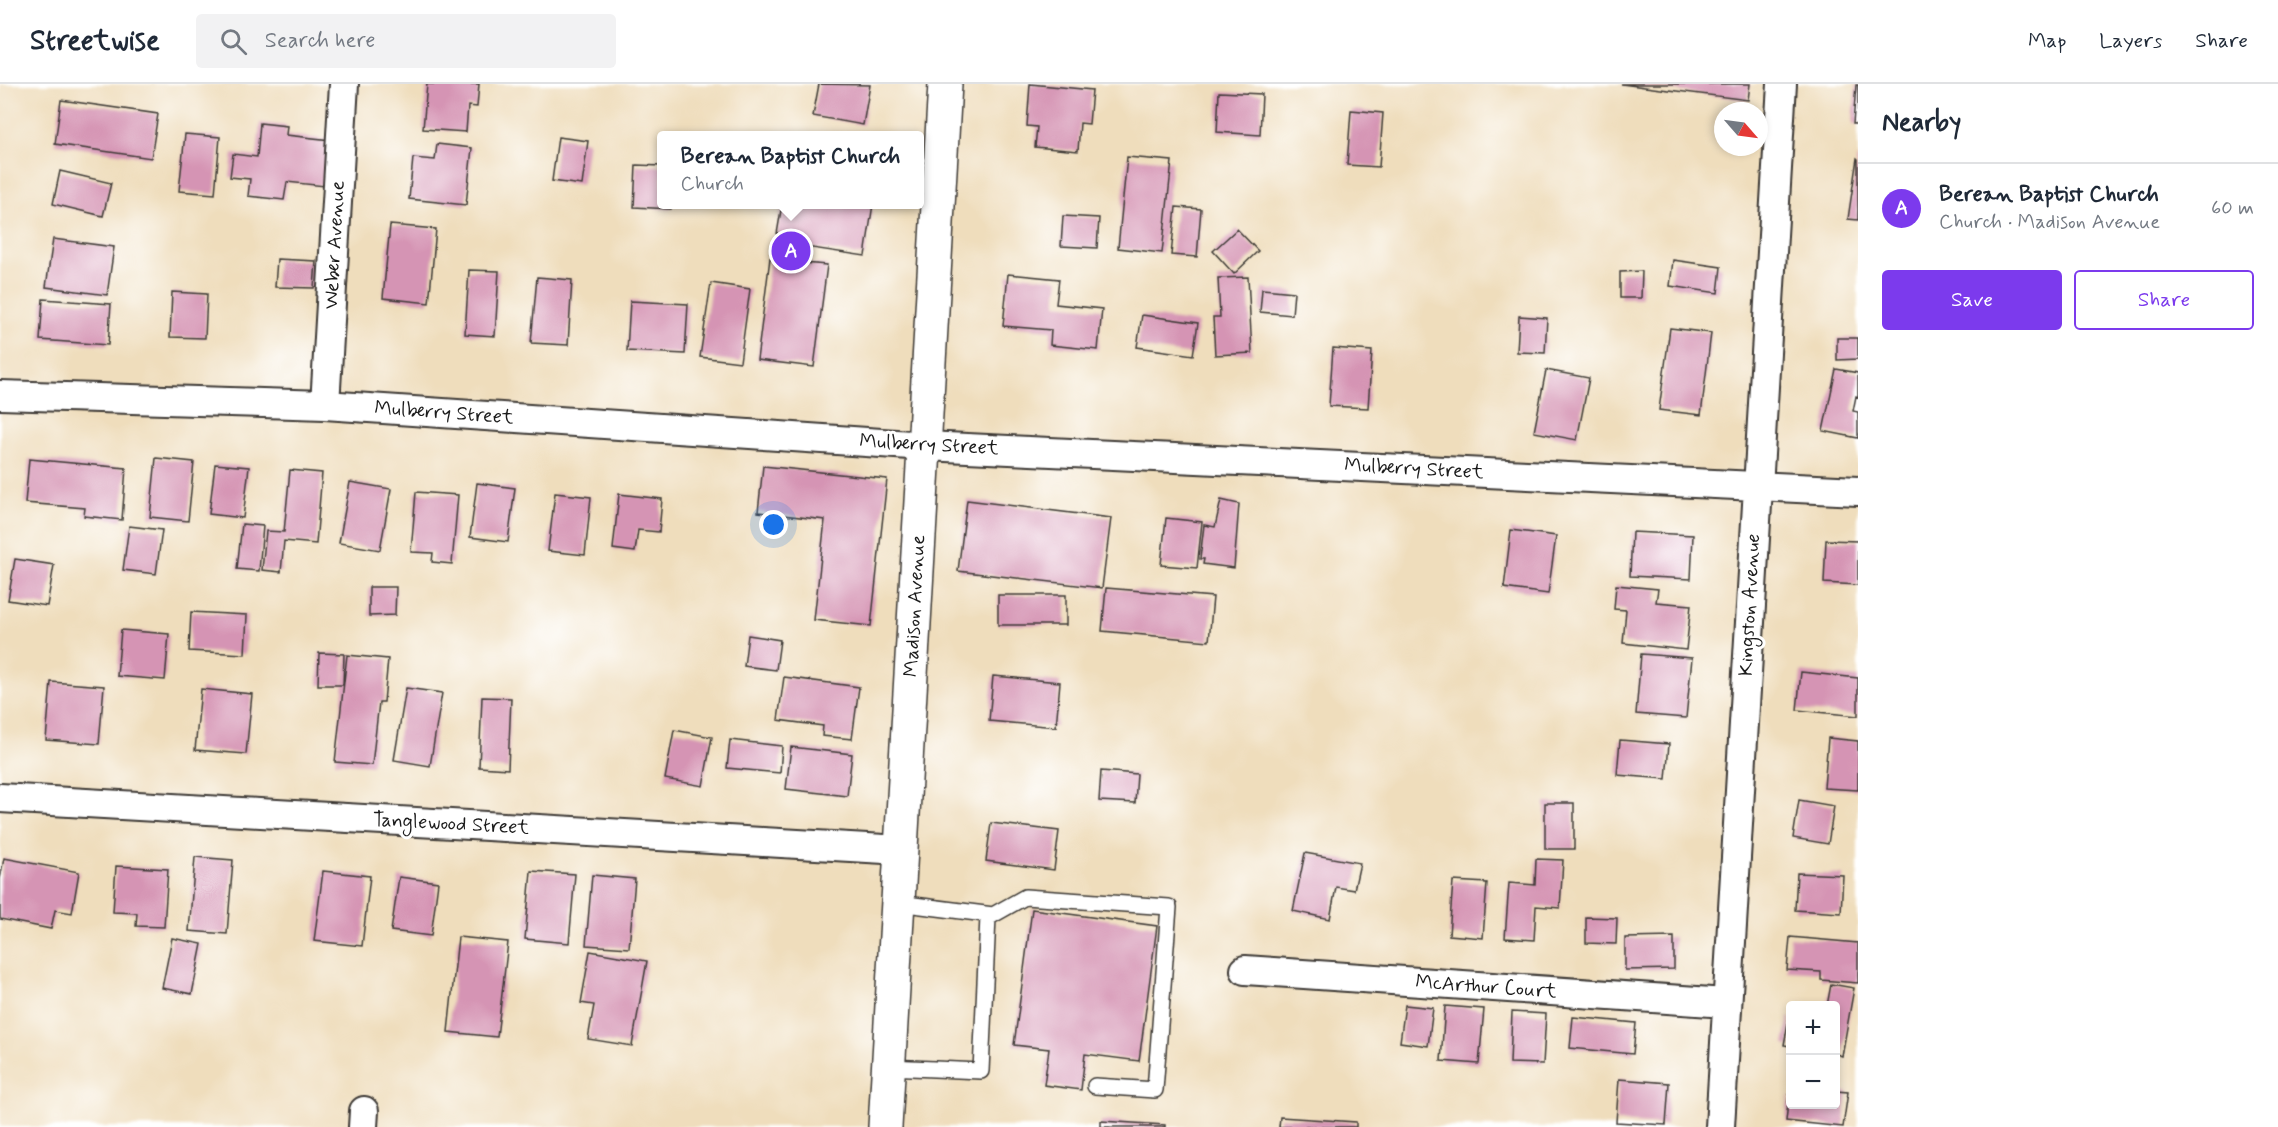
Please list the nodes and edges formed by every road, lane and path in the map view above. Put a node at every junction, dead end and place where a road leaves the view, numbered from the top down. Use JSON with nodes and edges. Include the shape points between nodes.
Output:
{"nodes":[{"id":1,"x":344,"y":84,"type":"edge"},
{"id":2,"x":945,"y":84,"type":"edge"},
{"id":3,"x":1782,"y":84,"type":"edge"},
{"id":4,"x":0,"y":395,"type":"edge"},
{"id":5,"x":325,"y":405,"type":"junction"},
{"id":6,"x":925,"y":446,"type":"junction"},
{"id":7,"x":1757,"y":486,"type":"junction"},
{"id":8,"x":1858,"y":491,"type":"edge"},
{"id":9,"x":0,"y":798,"type":"edge"},
{"id":10,"x":902,"y":849,"type":"junction"},
{"id":11,"x":898,"y":903,"type":"junction"},
{"id":12,"x":993,"y":915,"type":"junction"},
{"id":13,"x":1245,"y":970,"type":"dead end"},
{"id":14,"x":1726,"y":1003,"type":"junction"},
{"id":15,"x":888,"y":1067,"type":"junction"},
{"id":16,"x":1095,"y":1086,"type":"dead end"},
{"id":17,"x":885,"y":1127,"type":"edge"},
{"id":18,"x":1720,"y":1127,"type":"edge"}],
"edges":[{"from":1,"to":5,"type":"street","name":"Weber Avenue"},
{"from":2,"to":6,"type":"street","name":"Madison Avenue"},
{"from":3,"to":7,"type":"street","name":"Kingston Avenue"},
{"from":4,"to":5,"type":"street","name":"Mulberry Street"},
{"from":5,"to":6,"type":"street","name":"Mulberry Street"},
{"from":6,"to":7,"type":"street","name":"Mulberry Street"},
{"from":6,"to":10,"type":"street","name":"Madison Avenue"},
{"from":7,"to":8,"type":"street","name":"Mulberry Street"},
{"from":7,"to":14,"type":"street","name":"Kingston Avenue"},
{"from":9,"to":10,"type":"street","name":"Tanglewood Street"},
{"from":10,"to":11,"type":"street","name":"Madison Avenue"},
{"from":11,"to":12,"type":"lane"},
{"from":11,"to":15,"type":"street","name":"Madison Avenue"},
{"from":12,"to":15,"type":"lane","via":[[988,917],[981,1071]]},
{"from":12,"to":16,"type":"lane","via":[[1025,897],[1169,907],[1155,1090]]},
{"from":13,"to":14,"type":"street","name":"McArthur Court"},
{"from":14,"to":18,"type":"street","name":"Kingston Avenue"},
{"from":15,"to":17,"type":"street","name":"Madison Avenue"}]}
